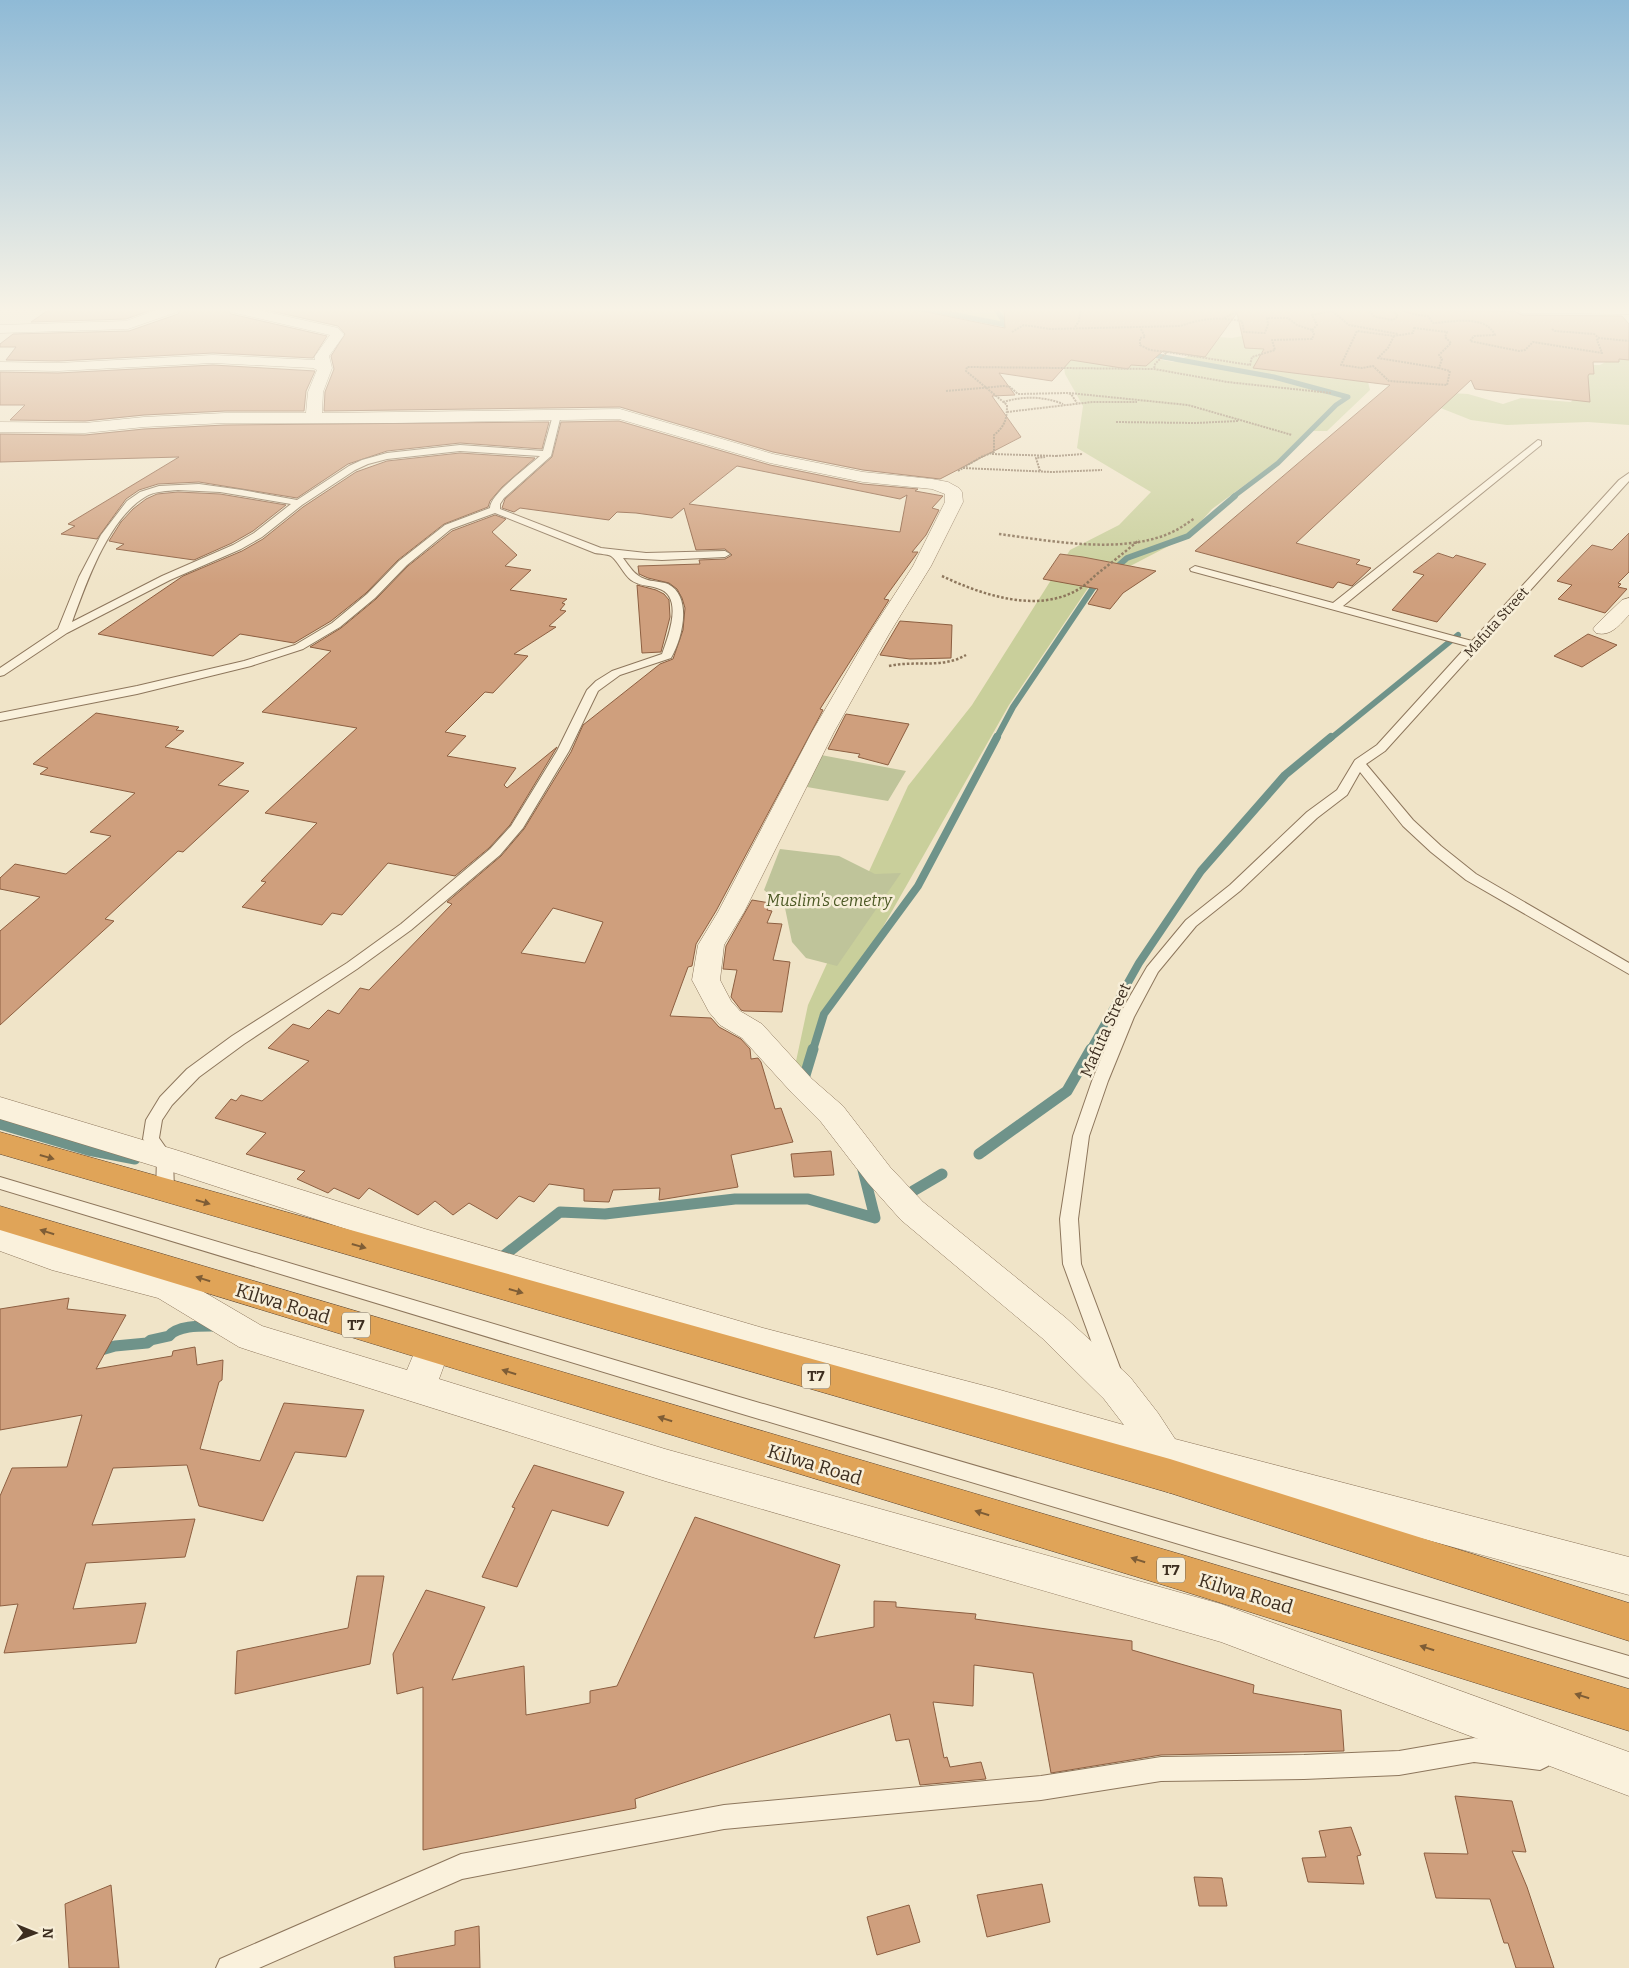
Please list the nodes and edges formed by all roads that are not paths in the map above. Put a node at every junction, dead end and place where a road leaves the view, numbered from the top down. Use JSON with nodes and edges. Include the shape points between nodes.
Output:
{"nodes":[{"id":1,"x":314,"y":401,"type":"edge"},
{"id":2,"x":557,"y":415,"type":"junction"},
{"id":3,"x":314,"y":418,"type":"junction"},
{"id":4,"x":0,"y":427,"type":"edge"},
{"id":5,"x":1538,"y":443,"type":"dead end"},
{"id":6,"x":547,"y":454,"type":"junction"},
{"id":7,"x":1629,"y":476,"type":"edge"},
{"id":8,"x":298,"y":503,"type":"junction"},
{"id":9,"x":496,"y":510,"type":"junction"},
{"id":10,"x":614,"y":554,"type":"junction"},
{"id":11,"x":725,"y":554,"type":"dead end"},
{"id":12,"x":1195,"y":569,"type":"dead end"},
{"id":13,"x":1629,"y":604,"type":"edge"},
{"id":14,"x":1335,"y":607,"type":"junction"},
{"id":15,"x":1603,"y":629,"type":"dead end"},
{"id":16,"x":64,"y":631,"type":"junction"},
{"id":17,"x":1474,"y":645,"type":"junction"},
{"id":18,"x":0,"y":673,"type":"edge"},
{"id":19,"x":0,"y":717,"type":"edge"},
{"id":20,"x":1359,"y":763,"type":"junction"},
{"id":21,"x":1629,"y":969,"type":"edge"},
{"id":22,"x":0,"y":1108,"type":"edge"},
{"id":23,"x":0,"y":1143,"type":"edge"},
{"id":24,"x":165,"y":1175,"type":"junction"},
{"id":25,"x":0,"y":1183,"type":"edge"},
{"id":26,"x":0,"y":1218,"type":"edge"},
{"id":27,"x":0,"y":1238,"type":"edge"},
{"id":28,"x":432,"y":1349,"type":"junction"},
{"id":29,"x":418,"y":1388,"type":"junction"},
{"id":30,"x":1118,"y":1389,"type":"junction"},
{"id":31,"x":1167,"y":1464,"type":"junction"},
{"id":32,"x":1629,"y":1576,"type":"edge"},
{"id":33,"x":1629,"y":1622,"type":"edge"},
{"id":34,"x":1629,"y":1667,"type":"edge"},
{"id":35,"x":1629,"y":1710,"type":"edge"},
{"id":36,"x":1629,"y":1774,"type":"edge"},
{"id":37,"x":1629,"y":1783,"type":"edge"},
{"id":38,"x":229,"y":1968,"type":"edge"}],
"edges":[{"from":1,"to":3,"type":"street"},
{"from":2,"to":3,"type":"street"},
{"from":2,"to":6,"type":"lane"},
{"from":2,"to":30,"type":"street","via":[[620,414],[770,458],[862,477],[942,486],[953,492],[954,502],[922,566],[823,732],[711,945],[706,980],[719,1006],[730,1018],[752,1031],[832,1114],[879,1175],[912,1211],[1054,1328]]},
{"from":3,"to":4,"type":"street","via":[[182,419],[85,428]]},
{"from":5,"to":14,"type":"lane"},
{"from":6,"to":8,"type":"lane","via":[[460,448],[387,456],[352,468]]},
{"from":6,"to":9,"type":"lane","via":[[501,496]]},
{"from":7,"to":17,"type":"lane","name":"Mafuta Street"},
{"from":8,"to":16,"type":"lane","via":[[258,535],[237,547],[166,578]]},
{"from":8,"to":16,"type":"lane","via":[[196,488],[176,487],[144,494],[112,525],[75,598]]},
{"from":9,"to":10,"type":"lane","via":[[598,551]]},
{"from":9,"to":19,"type":"lane","via":[[448,528],[403,563],[336,625],[299,647],[247,664],[137,690]]},
{"from":10,"to":11,"type":"lane","via":[[664,557]]},
{"from":10,"to":24,"type":"lane","via":[[634,578],[664,586],[672,592],[677,626],[667,656],[616,673],[594,690],[563,751],[516,828],[495,852],[406,927],[193,1073],[166,1101],[154,1120],[150,1139]]},
{"from":12,"to":14,"type":"lane"},
{"from":13,"to":15,"type":"street"},
{"from":14,"to":17,"type":"lane"},
{"from":16,"to":18,"type":"lane"},
{"from":17,"to":20,"type":"lane","name":"Mafuta Street","via":[[1382,748]]},
{"from":20,"to":21,"type":"lane","via":[[1408,823],[1471,877]]},
{"from":20,"to":30,"type":"lane","name":"Mafuta Street","via":[[1342,792],[1191,923],[1152,970],[1126,1017],[1100,1081],[1081,1136],[1069,1219],[1072,1264]]},
{"from":22,"to":24,"type":"street"},
{"from":23,"to":24,"type":"highway","number":"T7","one_way":true},
{"from":24,"to":31,"type":"highway","number":"T7"},
{"from":25,"to":34,"type":"lane"},
{"from":28,"to":26,"type":"highway","name":"Kilwa Road","number":"T7","one_way":true},
{"from":27,"to":29,"type":"street","via":[[52,1257],[168,1287],[252,1337]]},
{"from":28,"to":29,"type":"street"},
{"from":35,"to":28,"type":"highway","name":"Kilwa Road","number":"T7","one_way":true},
{"from":29,"to":36,"type":"street","via":[[665,1465],[1221,1623]]},
{"from":30,"to":31,"type":"street","via":[[1145,1424]]},
{"from":31,"to":32,"type":"street"},
{"from":31,"to":33,"type":"highway","number":"T7"},
{"from":37,"to":38,"type":"lane","via":[[1598,1770],[1536,1757],[1474,1750],[1399,1763],[1161,1770],[1041,1788],[724,1818],[462,1867]]}]}
